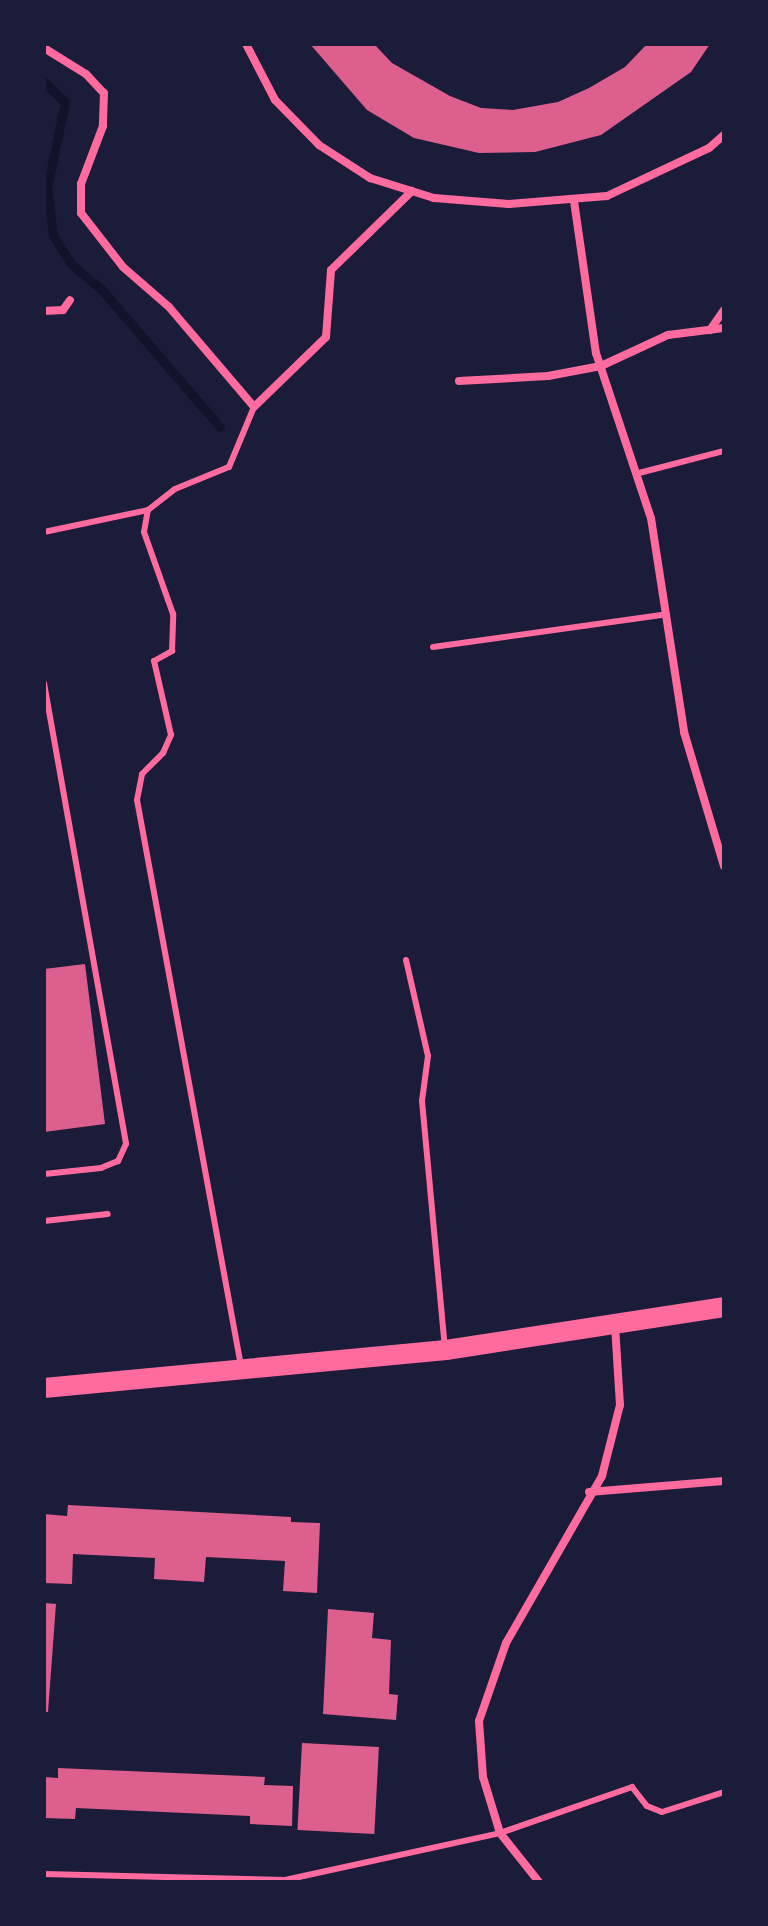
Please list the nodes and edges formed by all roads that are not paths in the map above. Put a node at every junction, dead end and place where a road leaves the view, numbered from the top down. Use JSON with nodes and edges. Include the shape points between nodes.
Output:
{"nodes":[{"id":1,"x":246,"y":44,"type":"edge"},
{"id":2,"x":44,"y":48,"type":"edge"},
{"id":3,"x":724,"y":135,"type":"edge"},
{"id":4,"x":412,"y":191,"type":"junction"},
{"id":5,"x":574,"y":201,"type":"junction"},
{"id":6,"x":70,"y":300,"type":"dead end"},
{"id":7,"x":724,"y":310,"type":"edge"},
{"id":8,"x":44,"y":311,"type":"edge"},
{"id":9,"x":724,"y":328,"type":"edge"},
{"id":10,"x":710,"y":330,"type":"junction"},
{"id":11,"x":601,"y":366,"type":"junction"},
{"id":12,"x":459,"y":381,"type":"dead end"},
{"id":13,"x":254,"y":407,"type":"junction"},
{"id":14,"x":724,"y":451,"type":"edge"},
{"id":15,"x":639,"y":473,"type":"junction"},
{"id":16,"x":148,"y":510,"type":"junction"},
{"id":17,"x":44,"y":532,"type":"edge"},
{"id":18,"x":667,"y":614,"type":"junction"},
{"id":19,"x":433,"y":647,"type":"dead end"},
{"id":20,"x":44,"y":683,"type":"edge"},
{"id":21,"x":724,"y":866,"type":"edge"},
{"id":22,"x":406,"y":960,"type":"dead end"},
{"id":23,"x":44,"y":1174,"type":"edge"},
{"id":24,"x":108,"y":1214,"type":"dead end"},
{"id":25,"x":44,"y":1221,"type":"edge"},
{"id":26,"x":724,"y":1307,"type":"edge"},
{"id":27,"x":615,"y":1325,"type":"junction"},
{"id":28,"x":446,"y":1350,"type":"junction"},
{"id":29,"x":241,"y":1366,"type":"junction"},
{"id":30,"x":44,"y":1388,"type":"edge"},
{"id":31,"x":724,"y":1481,"type":"edge"},
{"id":32,"x":589,"y":1492,"type":"junction"},
{"id":33,"x":724,"y":1792,"type":"edge"},
{"id":34,"x":500,"y":1833,"type":"junction"},
{"id":35,"x":44,"y":1874,"type":"edge"},
{"id":36,"x":539,"y":1882,"type":"edge"}],
"edges":[{"from":1,"to":4,"type":"street","via":[[275,100],[319,145],[370,178]]},
{"from":2,"to":13,"type":"street","via":[[86,74],[104,93],[103,126],[81,184],[81,213],[123,267],[169,307]]},
{"from":3,"to":5,"type":"street","via":[[709,148],[607,196]]},
{"from":4,"to":5,"type":"street","via":[[509,204]]},
{"from":4,"to":13,"type":"street","via":[[331,270],[326,337]]},
{"from":5,"to":11,"type":"street"},
{"from":6,"to":8,"type":"street","via":[[63,310]]},
{"from":7,"to":10,"type":"street"},
{"from":9,"to":10,"type":"street"},
{"from":10,"to":11,"type":"street","via":[[668,335]]},
{"from":11,"to":12,"type":"street","via":[[548,376]]},
{"from":11,"to":15,"type":"street"},
{"from":13,"to":16,"type":"lane","via":[[229,467],[175,489]]},
{"from":14,"to":15,"type":"lane"},
{"from":15,"to":18,"type":"street"},
{"from":16,"to":17,"type":"lane"},
{"from":16,"to":29,"type":"lane","via":[[144,532],[173,614],[172,651],[154,661],[171,735],[163,753],[142,774],[137,800]]},
{"from":18,"to":19,"type":"lane"},
{"from":18,"to":21,"type":"street","via":[[684,732]]},
{"from":20,"to":23,"type":"lane","via":[[126,1144],[118,1161],[101,1168]]},
{"from":22,"to":28,"type":"lane","via":[[428,1056],[422,1101]]},
{"from":24,"to":25,"type":"lane"},
{"from":26,"to":27,"type":"main road"},
{"from":27,"to":28,"type":"main road"},
{"from":27,"to":32,"type":"street","via":[[620,1405],[602,1476]]},
{"from":28,"to":29,"type":"main road"},
{"from":29,"to":30,"type":"main road"},
{"from":31,"to":32,"type":"street"},
{"from":32,"to":34,"type":"street","via":[[506,1643],[484,1697],[479,1721],[483,1777]]},
{"from":33,"to":34,"type":"lane","via":[[662,1812],[647,1806],[632,1787]]},
{"from":34,"to":35,"type":"lane","via":[[285,1880]]},
{"from":34,"to":36,"type":"street"}]}
